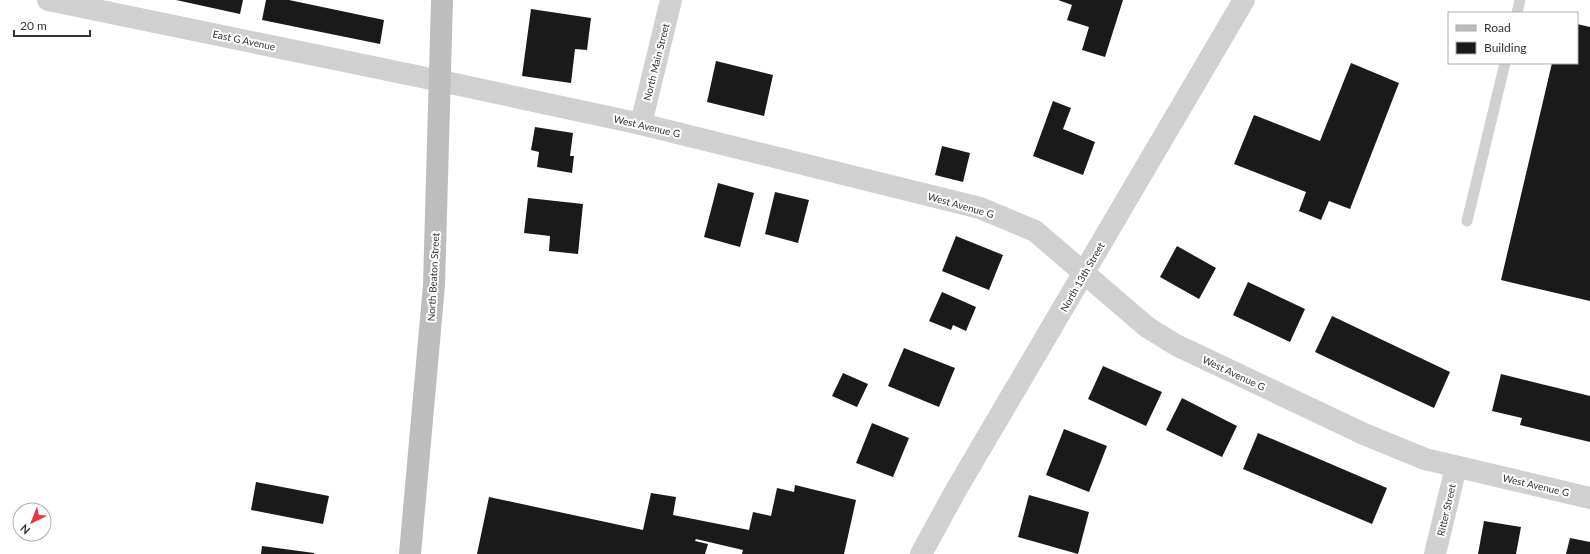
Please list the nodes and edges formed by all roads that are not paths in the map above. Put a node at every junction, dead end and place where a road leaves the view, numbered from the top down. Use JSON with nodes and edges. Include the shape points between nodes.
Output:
{"nodes":[{"id":1,"x":48,"y":0,"type":"edge"},
{"id":2,"x":442,"y":0,"type":"edge"},
{"id":3,"x":671,"y":0,"type":"edge"},
{"id":4,"x":1244,"y":0,"type":"edge"},
{"id":5,"x":1520,"y":0,"type":"edge"},
{"id":6,"x":1517,"y":12,"type":"edge"},
{"id":7,"x":1505,"y":64,"type":"edge"},
{"id":8,"x":441,"y":81,"type":"junction"},
{"id":9,"x":641,"y":124,"type":"junction"},
{"id":10,"x":1467,"y":221,"type":"dead end"},
{"id":11,"x":1084,"y":272,"type":"junction"},
{"id":12,"x":1456,"y":466,"type":"junction"},
{"id":13,"x":1590,"y":498,"type":"edge"},
{"id":14,"x":410,"y":554,"type":"edge"},
{"id":15,"x":921,"y":554,"type":"edge"},
{"id":16,"x":1435,"y":554,"type":"edge"}],
"edges":[{"from":1,"to":8,"type":"street","name":"East G Avenue"},
{"from":2,"to":8,"type":"main road","name":"North Beaton Street"},
{"from":3,"to":9,"type":"street","name":"North Main Street"},
{"from":4,"to":11,"type":"street","name":"North 13th Street"},
{"from":5,"to":6,"type":"lane"},
{"from":7,"to":10,"type":"lane"},
{"from":8,"to":9,"type":"street","name":"West Avenue G"},
{"from":8,"to":14,"type":"main road","name":"North Beaton Street","via":[[434,284]]},
{"from":9,"to":11,"type":"street","name":"West Avenue G","via":[[980,208],[1035,231]]},
{"from":11,"to":12,"type":"street","name":"West Avenue G","via":[[1147,326],[1176,345],[1364,434],[1425,459]]},
{"from":11,"to":15,"type":"street","name":"North 13th Street"},
{"from":12,"to":13,"type":"street","name":"West Avenue G"},
{"from":12,"to":16,"type":"street","name":"Ritter Street"}]}
